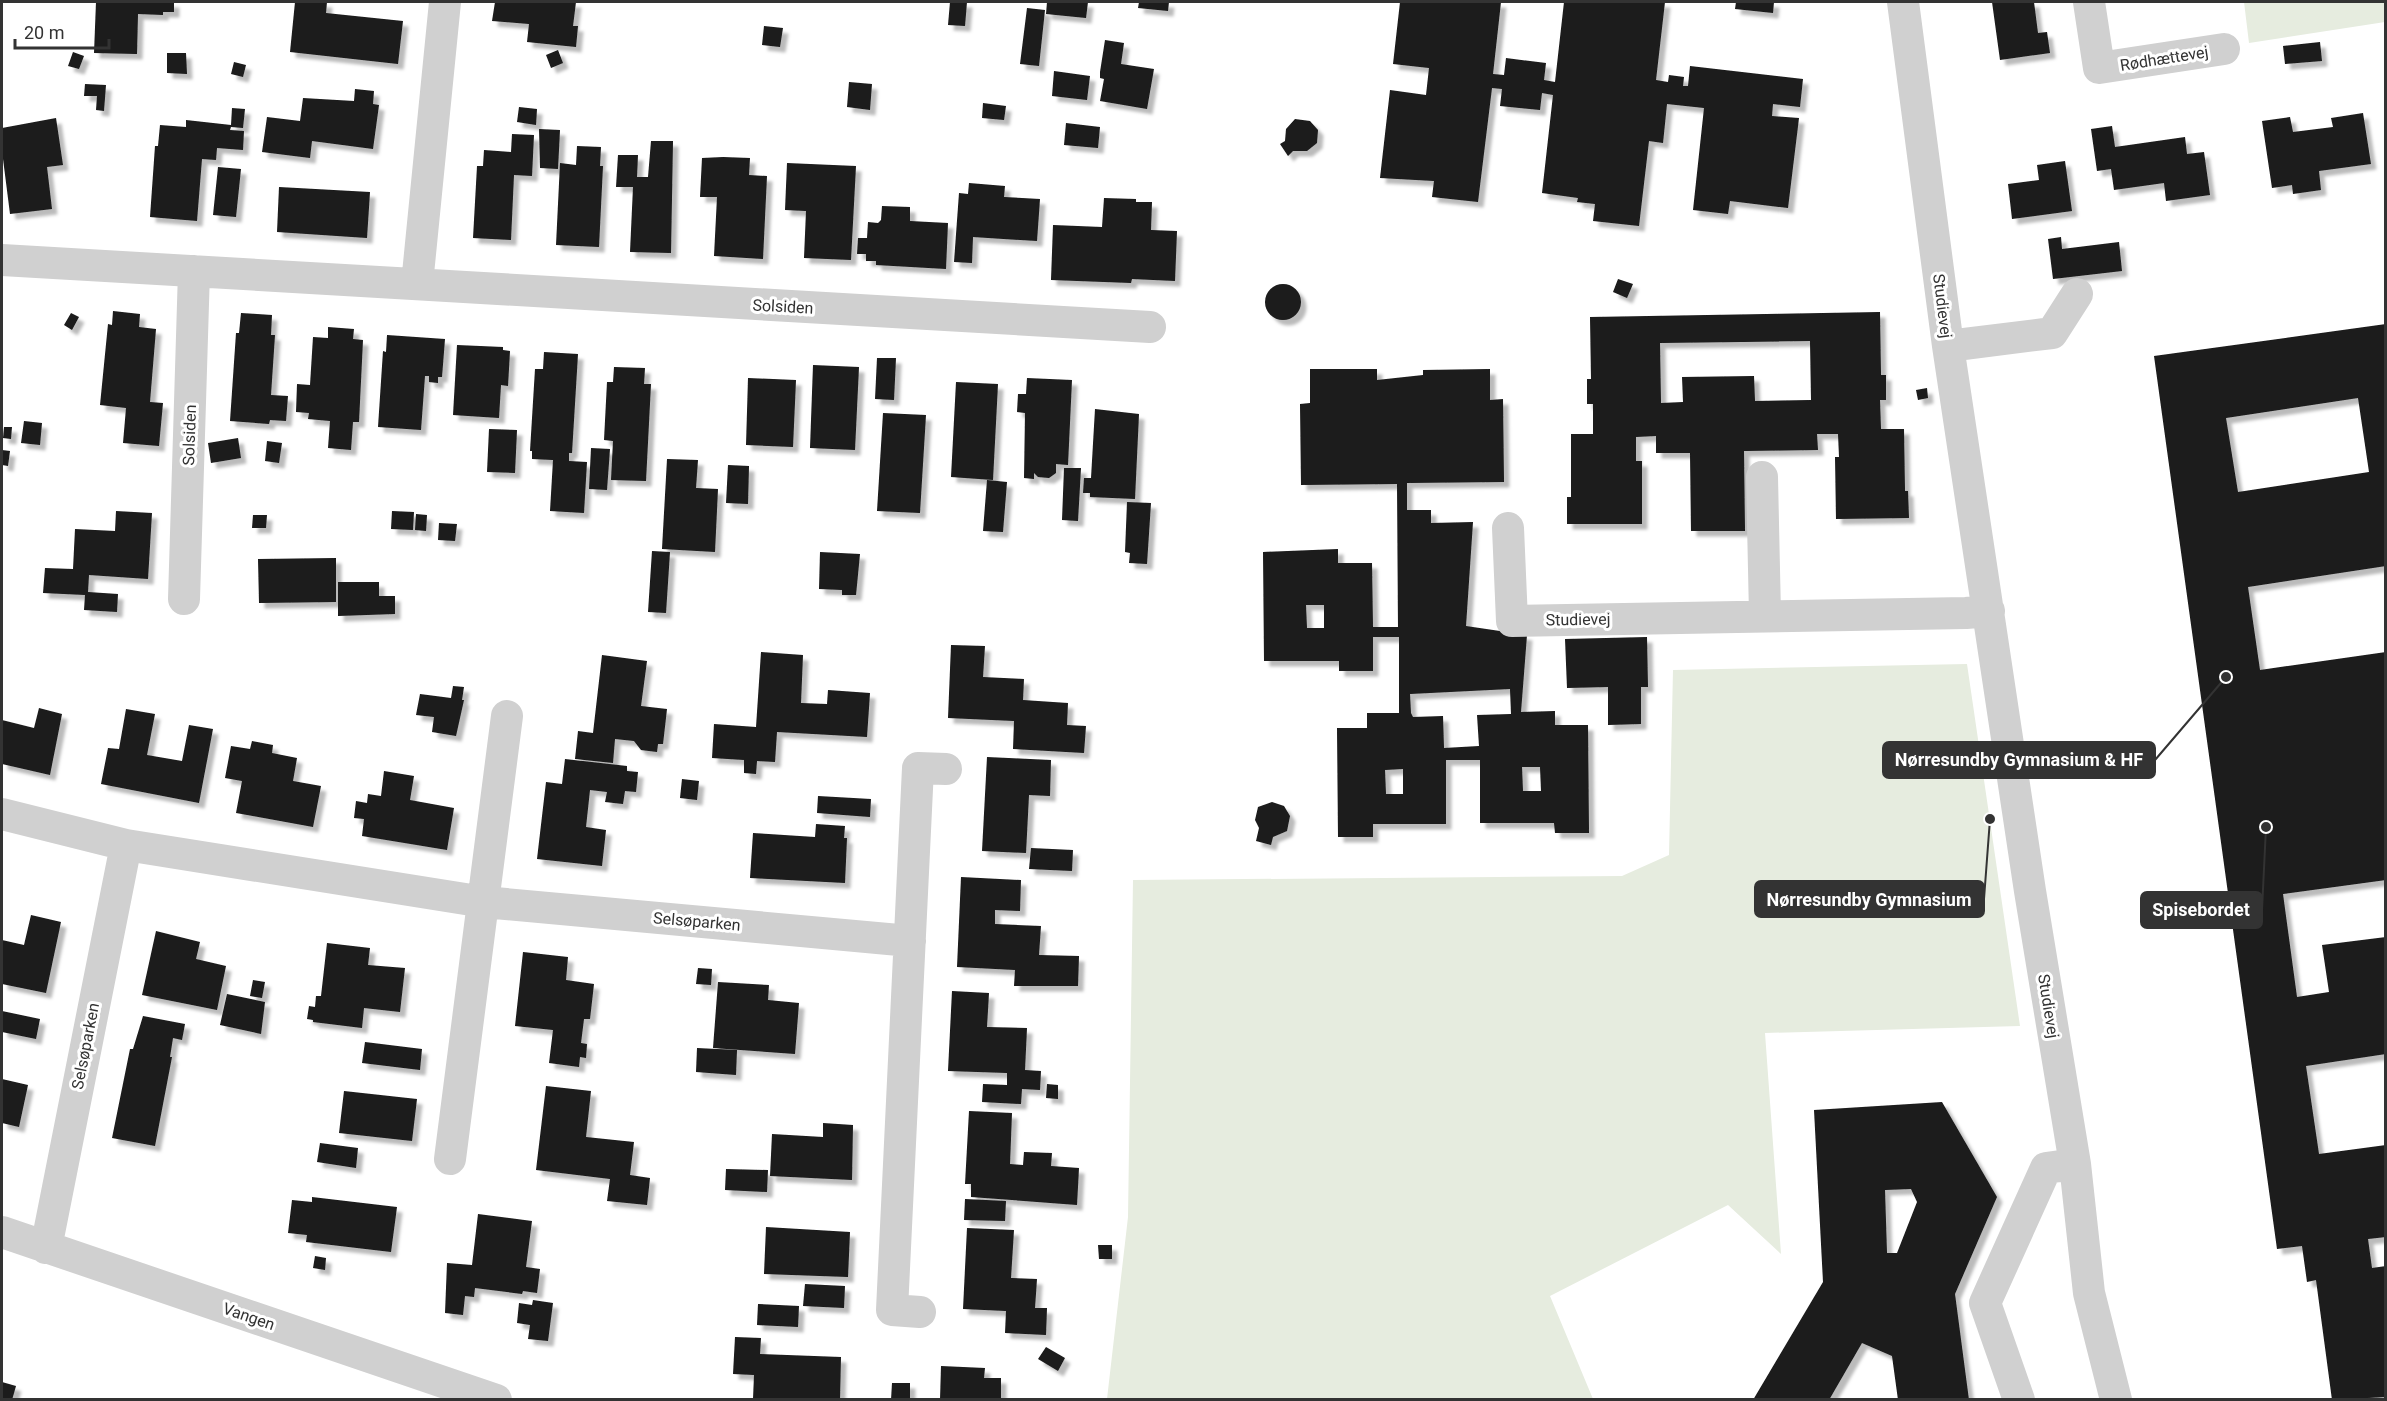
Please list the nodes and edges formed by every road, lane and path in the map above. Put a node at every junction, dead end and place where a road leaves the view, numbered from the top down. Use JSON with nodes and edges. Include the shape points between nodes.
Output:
{"nodes":[{"id":1,"x":445,"y":2,"type":"edge"},
{"id":2,"x":1903,"y":2,"type":"edge"},
{"id":3,"x":2088,"y":2,"type":"edge"},
{"id":4,"x":2224,"y":49,"type":"dead end"},
{"id":5,"x":2,"y":260,"type":"edge"},
{"id":6,"x":194,"y":271,"type":"junction"},
{"id":7,"x":417,"y":284,"type":"junction"},
{"id":8,"x":2077,"y":294,"type":"dead end"},
{"id":9,"x":1150,"y":327,"type":"dead end"},
{"id":10,"x":1948,"y":346,"type":"junction"},
{"id":11,"x":1762,"y":477,"type":"dead end"},
{"id":12,"x":1509,"y":528,"type":"dead end"},
{"id":13,"x":184,"y":599,"type":"dead end"},
{"id":14,"x":1989,"y":611,"type":"junction"},
{"id":15,"x":1765,"y":615,"type":"junction"},
{"id":16,"x":507,"y":716,"type":"dead end"},
{"id":17,"x":946,"y":769,"type":"dead end"},
{"id":18,"x":2,"y":814,"type":"edge"},
{"id":19,"x":126,"y":845,"type":"junction"},
{"id":20,"x":484,"y":902,"type":"junction"},
{"id":21,"x":910,"y":941,"type":"junction"},
{"id":22,"x":450,"y":1159,"type":"dead end"},
{"id":23,"x":2075,"y":1164,"type":"junction"},
{"id":24,"x":2,"y":1232,"type":"edge"},
{"id":25,"x":46,"y":1248,"type":"junction"},
{"id":26,"x":920,"y":1312,"type":"dead end"},
{"id":27,"x":496,"y":1400,"type":"edge"},
{"id":28,"x":2019,"y":1400,"type":"edge"},
{"id":29,"x":2116,"y":1400,"type":"edge"}],
"edges":[{"from":1,"to":7,"type":"street"},
{"from":2,"to":10,"type":"street","name":"Studievej"},
{"from":3,"to":4,"type":"street","name":"Rødhættevej","via":[[2098,68]]},
{"from":5,"to":6,"type":"street","name":"Solsiden"},
{"from":6,"to":7,"type":"street","name":"Solsiden"},
{"from":6,"to":13,"type":"street","name":"Solsiden"},
{"from":7,"to":9,"type":"street","name":"Solsiden"},
{"from":8,"to":10,"type":"street","via":[[2052,333]]},
{"from":10,"to":14,"type":"street","name":"Studievej"},
{"from":11,"to":15,"type":"street"},
{"from":12,"to":15,"type":"street","name":"Studievej","via":[[1512,621]]},
{"from":14,"to":15,"type":"street","name":"Studievej"},
{"from":14,"to":23,"type":"street","name":"Studievej"},
{"from":16,"to":20,"type":"street"},
{"from":17,"to":21,"type":"street","via":[[918,768]]},
{"from":18,"to":19,"type":"street","name":"Selsøparken"},
{"from":19,"to":20,"type":"street","name":"Selsøparken"},
{"from":19,"to":25,"type":"street","name":"Selsøparken"},
{"from":20,"to":21,"type":"street","name":"Selsøparken"},
{"from":20,"to":22,"type":"street"},
{"from":21,"to":26,"type":"street","via":[[892,1310]]},
{"from":23,"to":28,"type":"street","via":[[2046,1167],[1986,1303]]},
{"from":23,"to":29,"type":"street","name":"Studievej","via":[[2089,1293]]},
{"from":24,"to":25,"type":"street","name":"Vangen"},
{"from":25,"to":27,"type":"street","name":"Vangen"}]}
